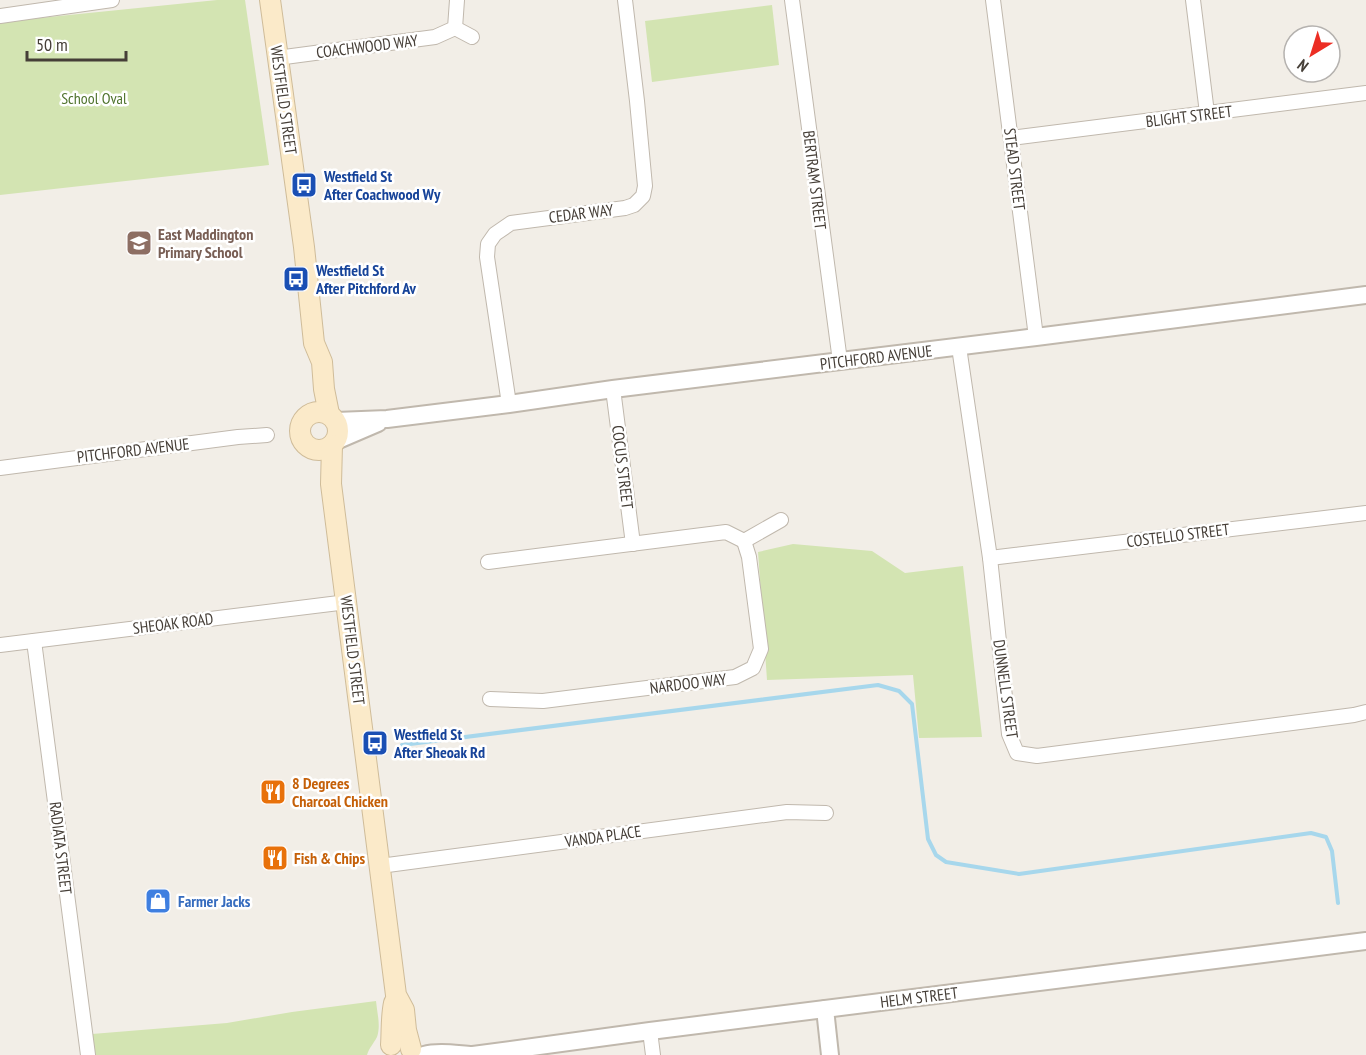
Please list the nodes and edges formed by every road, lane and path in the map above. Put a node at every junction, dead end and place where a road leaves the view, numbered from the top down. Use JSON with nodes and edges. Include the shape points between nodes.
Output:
{"nodes":[{"id":1,"x":112,"y":0,"type":"edge"},
{"id":2,"x":270,"y":0,"type":"edge"},
{"id":3,"x":457,"y":0,"type":"edge"},
{"id":4,"x":625,"y":0,"type":"edge"},
{"id":5,"x":792,"y":0,"type":"edge"},
{"id":6,"x":993,"y":0,"type":"edge"},
{"id":7,"x":1193,"y":0,"type":"edge"},
{"id":8,"x":0,"y":16,"type":"edge"},
{"id":9,"x":455,"y":28,"type":"junction"},
{"id":10,"x":472,"y":37,"type":"dead end"},
{"id":11,"x":277,"y":58,"type":"junction"},
{"id":12,"x":1366,"y":93,"type":"edge"},
{"id":13,"x":1207,"y":114,"type":"junction"},
{"id":14,"x":1011,"y":138,"type":"junction"},
{"id":15,"x":1366,"y":295,"type":"edge"},
{"id":16,"x":1036,"y":337,"type":"junction"},
{"id":17,"x":959,"y":347,"type":"junction"},
{"id":18,"x":840,"y":361,"type":"junction"},
{"id":19,"x":614,"y":389,"type":"junction"},
{"id":20,"x":509,"y":404,"type":"junction"},
{"id":21,"x":325,"y":416,"type":"junction"},
{"id":22,"x":387,"y":419,"type":"junction"},
{"id":23,"x":267,"y":435,"type":"dead end"},
{"id":24,"x":334,"y":443,"type":"junction"},
{"id":25,"x":311,"y":448,"type":"junction"},
{"id":26,"x":0,"y":468,"type":"edge"},
{"id":27,"x":331,"y":483,"type":"junction"},
{"id":28,"x":1366,"y":513,"type":"edge"},
{"id":29,"x":781,"y":520,"type":"dead end"},
{"id":30,"x":744,"y":541,"type":"junction"},
{"id":31,"x":633,"y":544,"type":"junction"},
{"id":32,"x":990,"y":558,"type":"junction"},
{"id":33,"x":488,"y":562,"type":"dead end"},
{"id":34,"x":347,"y":602,"type":"junction"},
{"id":35,"x":34,"y":641,"type":"junction"},
{"id":36,"x":0,"y":645,"type":"edge"},
{"id":37,"x":490,"y":699,"type":"dead end"},
{"id":38,"x":1366,"y":712,"type":"edge"},
{"id":39,"x":826,"y":813,"type":"dead end"},
{"id":40,"x":380,"y":866,"type":"junction"},
{"id":41,"x":1366,"y":941,"type":"edge"},
{"id":42,"x":396,"y":995,"type":"junction"},
{"id":43,"x":825,"y":1009,"type":"junction"},
{"id":44,"x":650,"y":1031,"type":"junction"},
{"id":45,"x":386,"y":1050,"type":"edge"},
{"id":46,"x":416,"y":1053,"type":"edge"},
{"id":47,"x":88,"y":1055,"type":"edge"},
{"id":48,"x":472,"y":1055,"type":"edge"},
{"id":49,"x":653,"y":1055,"type":"edge"},
{"id":50,"x":830,"y":1055,"type":"edge"}],
"edges":[{"from":1,"to":8,"type":"street"},
{"from":2,"to":11,"type":"main road","name":"WESTFIELD STREET"},
{"from":3,"to":9,"type":"street"},
{"from":4,"to":20,"type":"street","name":"CEDAR WAY","via":[[641,138],[643,196],[625,208],[512,223],[491,239],[487,257]]},
{"from":5,"to":18,"type":"street","name":"BERTRAM STREET"},
{"from":6,"to":14,"type":"street","name":"STEAD STREET"},
{"from":7,"to":13,"type":"street"},
{"from":9,"to":10,"type":"street"},
{"from":9,"to":11,"type":"street","name":"COACHWOOD WAY","via":[[435,37]]},
{"from":11,"to":21,"type":"main road","name":"WESTFIELD STREET","via":[[304,247],[314,343],[309,357]]},
{"from":12,"to":13,"type":"street","name":"BLIGHT STREET"},
{"from":13,"to":14,"type":"street","name":"BLIGHT STREET"},
{"from":14,"to":16,"type":"street","name":"STEAD STREET"},
{"from":15,"to":16,"type":"street","name":"PITCHFORD AVENUE"},
{"from":16,"to":17,"type":"street","name":"PITCHFORD AVENUE"},
{"from":17,"to":18,"type":"street","name":"PITCHFORD AVENUE"},
{"from":17,"to":32,"type":"street","name":"DUNNELL STREET"},
{"from":18,"to":19,"type":"street","name":"PITCHFORD AVENUE"},
{"from":19,"to":20,"type":"street","name":"PITCHFORD AVENUE"},
{"from":19,"to":31,"type":"street","name":"COCUS STREET"},
{"from":20,"to":22,"type":"street","name":"PITCHFORD AVENUE"},
{"from":21,"to":22,"type":"street","name":"PITCHFORD AVENUE"},
{"from":21,"to":24,"type":"main road","via":[[338,431]]},
{"from":21,"to":25,"type":"main road","via":[[302,422],[302,440]]},
{"from":22,"to":24,"type":"street","name":"PITCHFORD AVENUE"},
{"from":23,"to":26,"type":"street","name":"PITCHFORD AVENUE"},
{"from":24,"to":25,"type":"main road","via":[[322,450]]},
{"from":24,"to":27,"type":"main road","name":"WESTFIELD STREET"},
{"from":25,"to":27,"type":"main road","name":"WESTFIELD STREET"},
{"from":27,"to":34,"type":"main road","name":"WESTFIELD STREET"},
{"from":28,"to":32,"type":"street","name":"COSTELLO STREET"},
{"from":29,"to":30,"type":"street"},
{"from":30,"to":31,"type":"street","via":[[726,532]]},
{"from":30,"to":37,"type":"street","name":"NARDOO WAY","via":[[761,650],[753,668],[735,677],[543,701]]},
{"from":31,"to":33,"type":"street"},
{"from":32,"to":38,"type":"street","name":"DUNNELL STREET","via":[[1009,734],[1017,753],[1037,756]]},
{"from":34,"to":35,"type":"street","name":"SHEOAK ROAD"},
{"from":34,"to":40,"type":"main road","name":"WESTFIELD STREET"},
{"from":35,"to":36,"type":"street","name":"SHEOAK ROAD"},
{"from":35,"to":47,"type":"street","name":"RADIATA STREET"},
{"from":39,"to":40,"type":"street","name":"VANDA PLACE","via":[[787,812]]},
{"from":40,"to":42,"type":"main road","name":"WESTFIELD STREET"},
{"from":41,"to":43,"type":"street","name":"HELM STREET"},
{"from":42,"to":45,"type":"main road","name":"WESTFIELD STREET"},
{"from":42,"to":46,"type":"main road","name":"WESTFIELD STREET"},
{"from":43,"to":44,"type":"street","name":"HELM STREET"},
{"from":43,"to":50,"type":"street"},
{"from":44,"to":48,"type":"street","name":"HELM STREET"},
{"from":44,"to":49,"type":"street"},
{"from":45,"to":46,"type":"main road","via":[[401,1044]]},
{"from":46,"to":48,"type":"street","name":"HELM STREET"}]}
